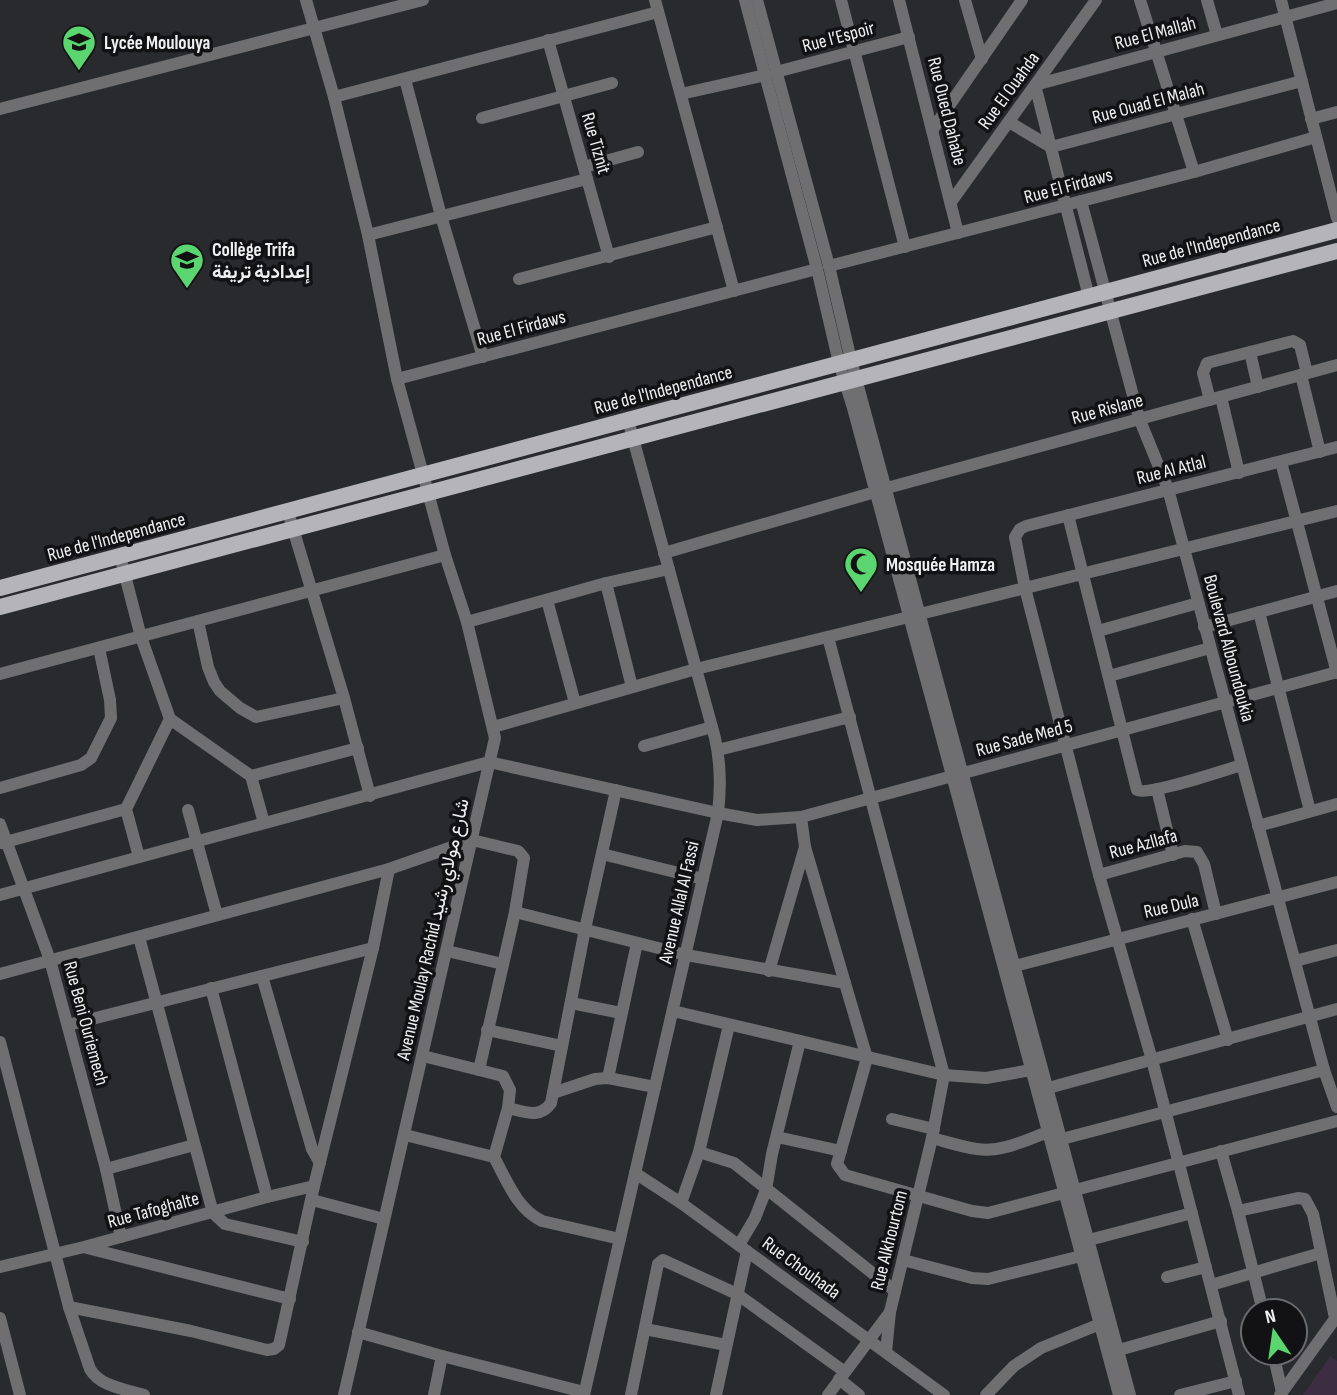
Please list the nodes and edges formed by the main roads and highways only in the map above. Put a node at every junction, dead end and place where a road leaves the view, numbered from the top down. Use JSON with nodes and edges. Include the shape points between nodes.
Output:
{"nodes":[{"id":1,"x":1337,"y":230,"type":"edge"},
{"id":2,"x":1337,"y":251,"type":"edge"},
{"id":3,"x":0,"y":588,"type":"edge"},
{"id":4,"x":0,"y":607,"type":"edge"}],
"edges":[{"from":1,"to":3,"type":"main road","name":"Rue de l'Independance"},
{"from":2,"to":4,"type":"main road","name":"Rue de l'Independance"}]}
